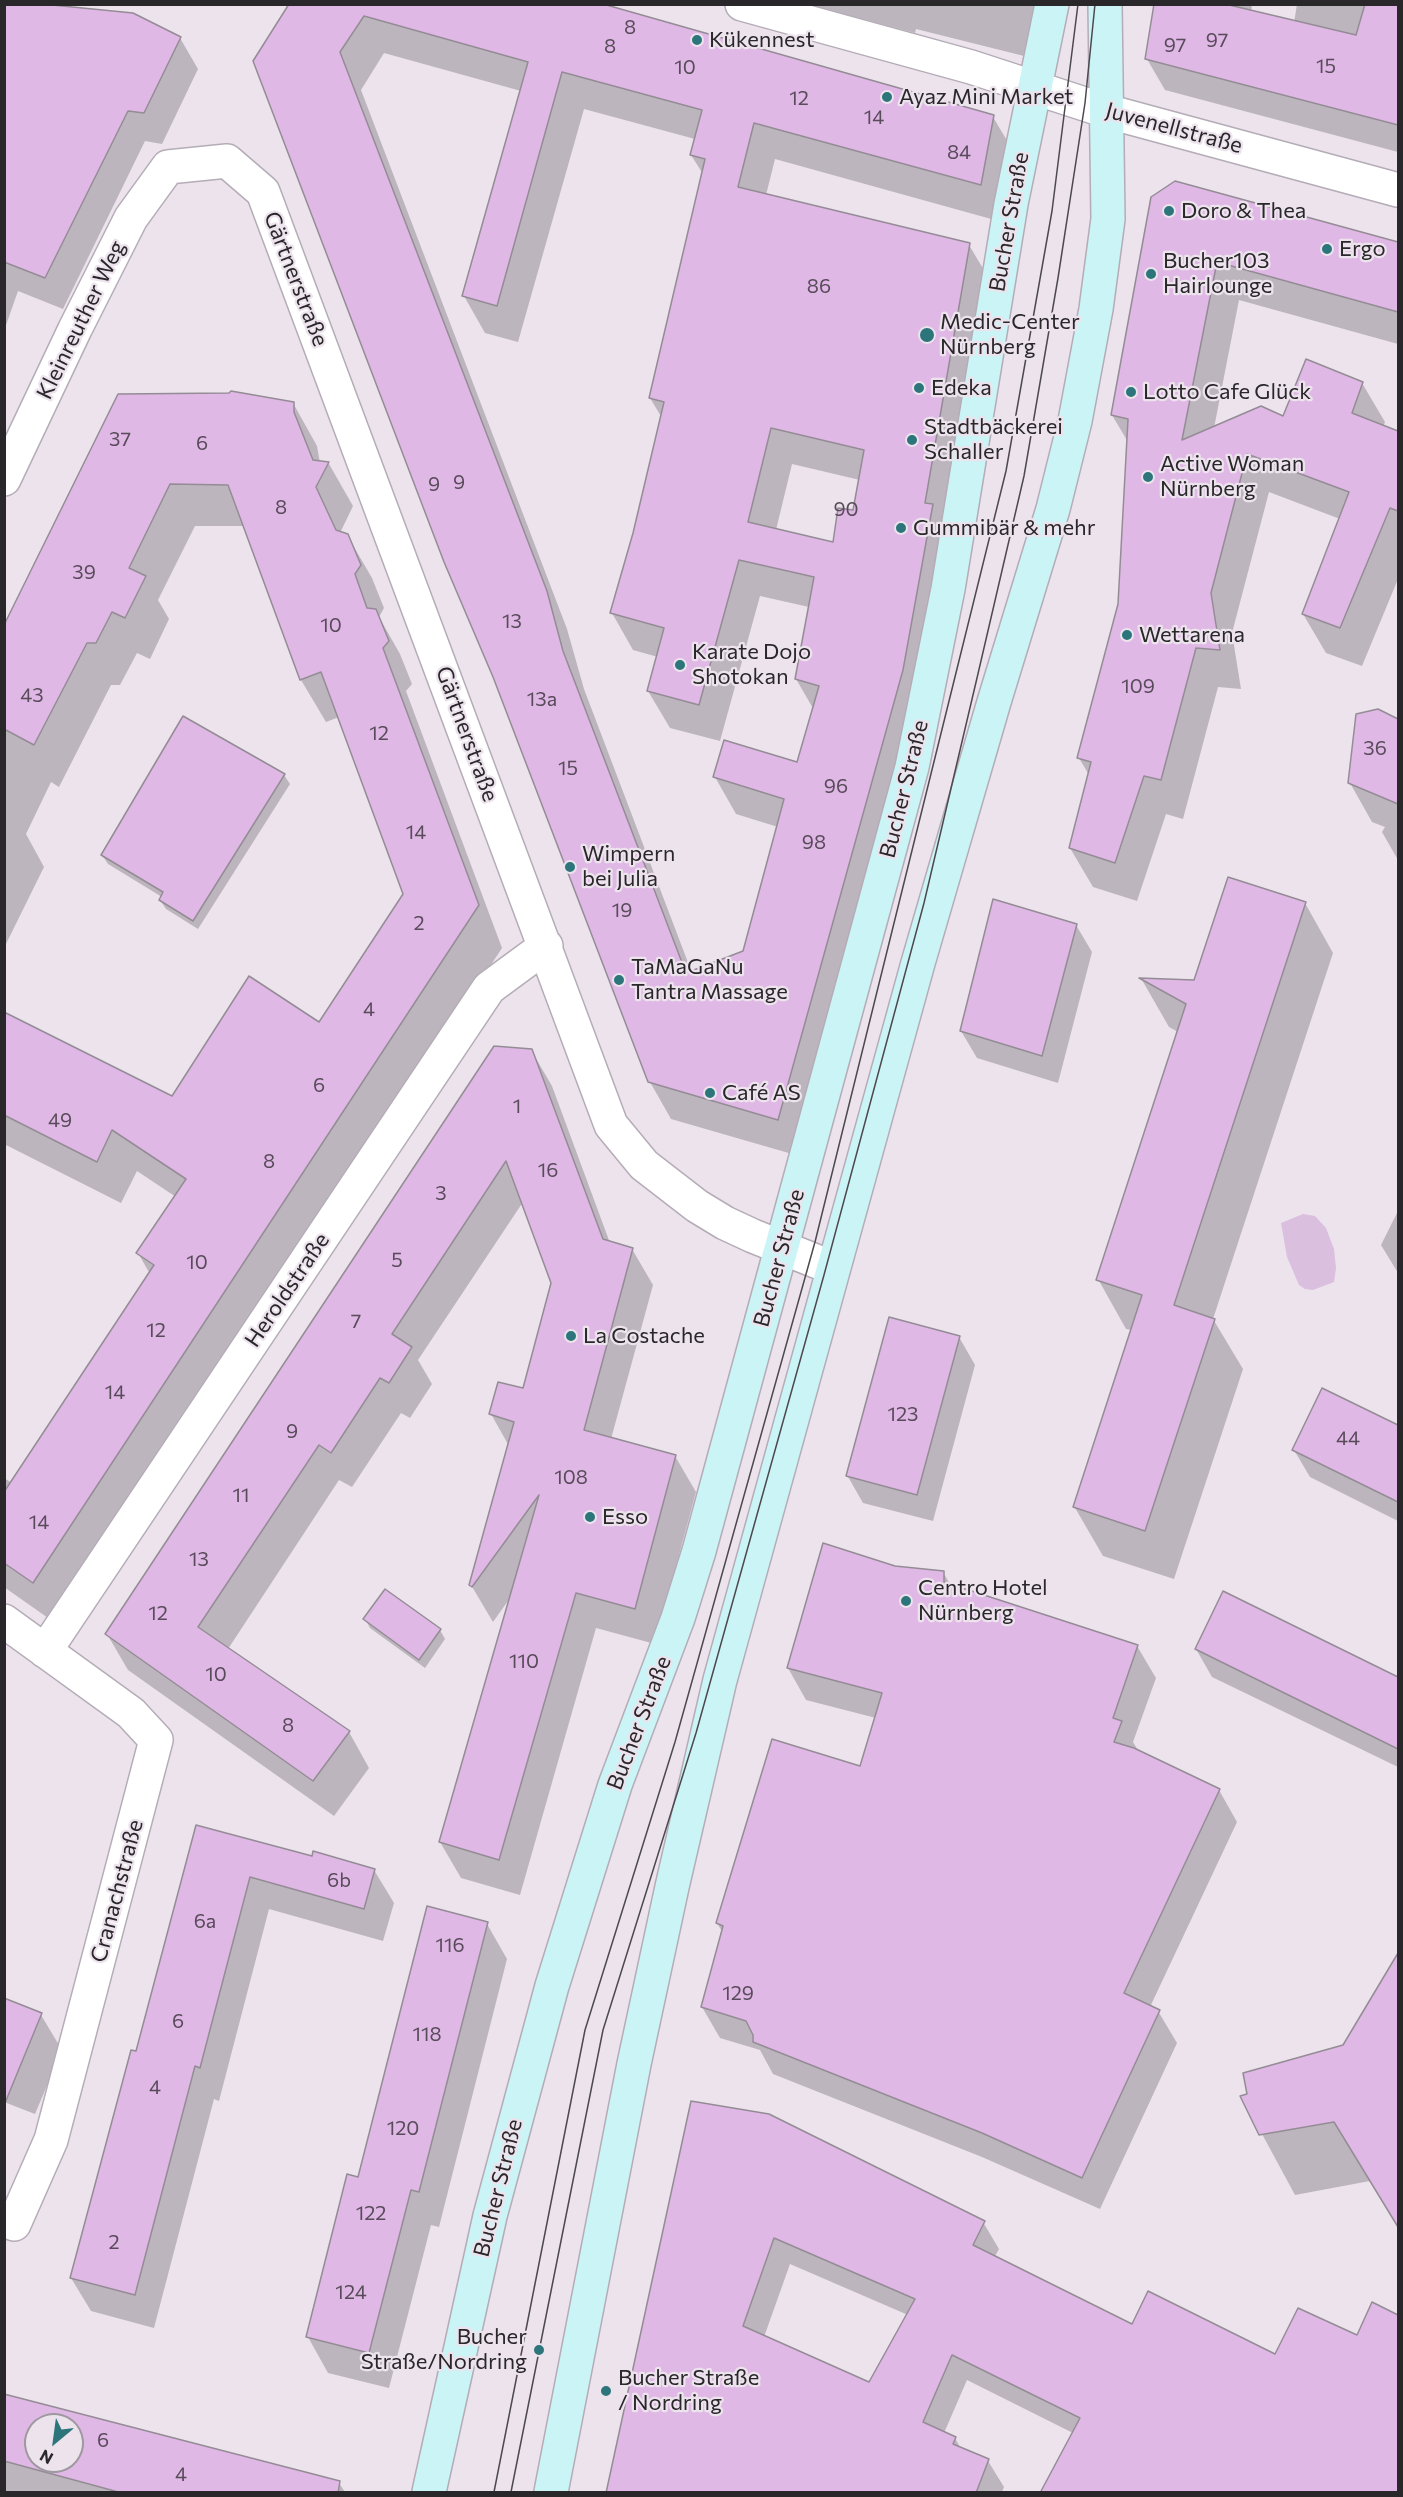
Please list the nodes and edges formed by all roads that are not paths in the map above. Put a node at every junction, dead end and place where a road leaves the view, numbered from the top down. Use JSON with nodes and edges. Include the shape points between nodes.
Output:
{"nodes":[{"id":1,"x":742,"y":4,"type":"edge"},
{"id":2,"x":1052,"y":4,"type":"edge"},
{"id":3,"x":1105,"y":4,"type":"edge"},
{"id":4,"x":1034,"y":87,"type":"junction"},
{"id":5,"x":1106,"y":111,"type":"junction"},
{"id":6,"x":168,"y":167,"type":"joint"},
{"id":7,"x":1398,"y":190,"type":"edge"},
{"id":8,"x":4,"y":479,"type":"edge"},
{"id":9,"x":546,"y":946,"type":"junction"},
{"id":10,"x":781,"y":1248,"type":"junction"},
{"id":11,"x":833,"y":1269,"type":"junction"},
{"id":12,"x":4,"y":1621,"type":"edge"},
{"id":13,"x":45,"y":1651,"type":"junction"},
{"id":14,"x":14,"y":2224,"type":"dead end"},
{"id":15,"x":429,"y":2493,"type":"edge"},
{"id":16,"x":551,"y":2493,"type":"edge"}],
"edges":[{"from":1,"to":4,"type":"street","name":"Juvenellstraße"},
{"from":2,"to":4,"type":"main road","name":"Bucher Straße"},
{"from":3,"to":5,"type":"main road"},
{"from":4,"to":5,"type":"street","name":"Juvenellstraße"},
{"from":4,"to":10,"type":"main road","name":"Bucher Straße","via":[[948,589],[919,733]]},
{"from":5,"to":7,"type":"street","name":"Juvenellstraße"},
{"from":5,"to":11,"type":"main road","via":[[1108,219],[1104,257],[1065,463]]},
{"from":6,"to":8,"type":"street","name":"Kleinreuther Weg","via":[[132,218]]},
{"from":6,"to":9,"type":"street","name":"Gärtnerstraße","via":[[227,161],[263,192]]},
{"from":9,"to":10,"type":"street","name":"Gärtnerstraße","via":[[611,1125],[644,1165],[697,1206]]},
{"from":9,"to":13,"type":"street","name":"Heroldstraße","via":[[489,988]]},
{"from":10,"to":11,"type":"street","name":"Gärtnerstraße"},
{"from":10,"to":15,"type":"main road","name":"Bucher Straße","via":[[678,1618],[615,1785],[552,1986],[490,2216]]},
{"from":11,"to":16,"type":"main road","via":[[720,1680],[680,1850],[634,2064]]},
{"from":12,"to":13,"type":"street","name":"Cranachstraße"},
{"from":13,"to":14,"type":"street","name":"Cranachstraße","via":[[131,1713],[156,1740],[51,2140]]}]}
